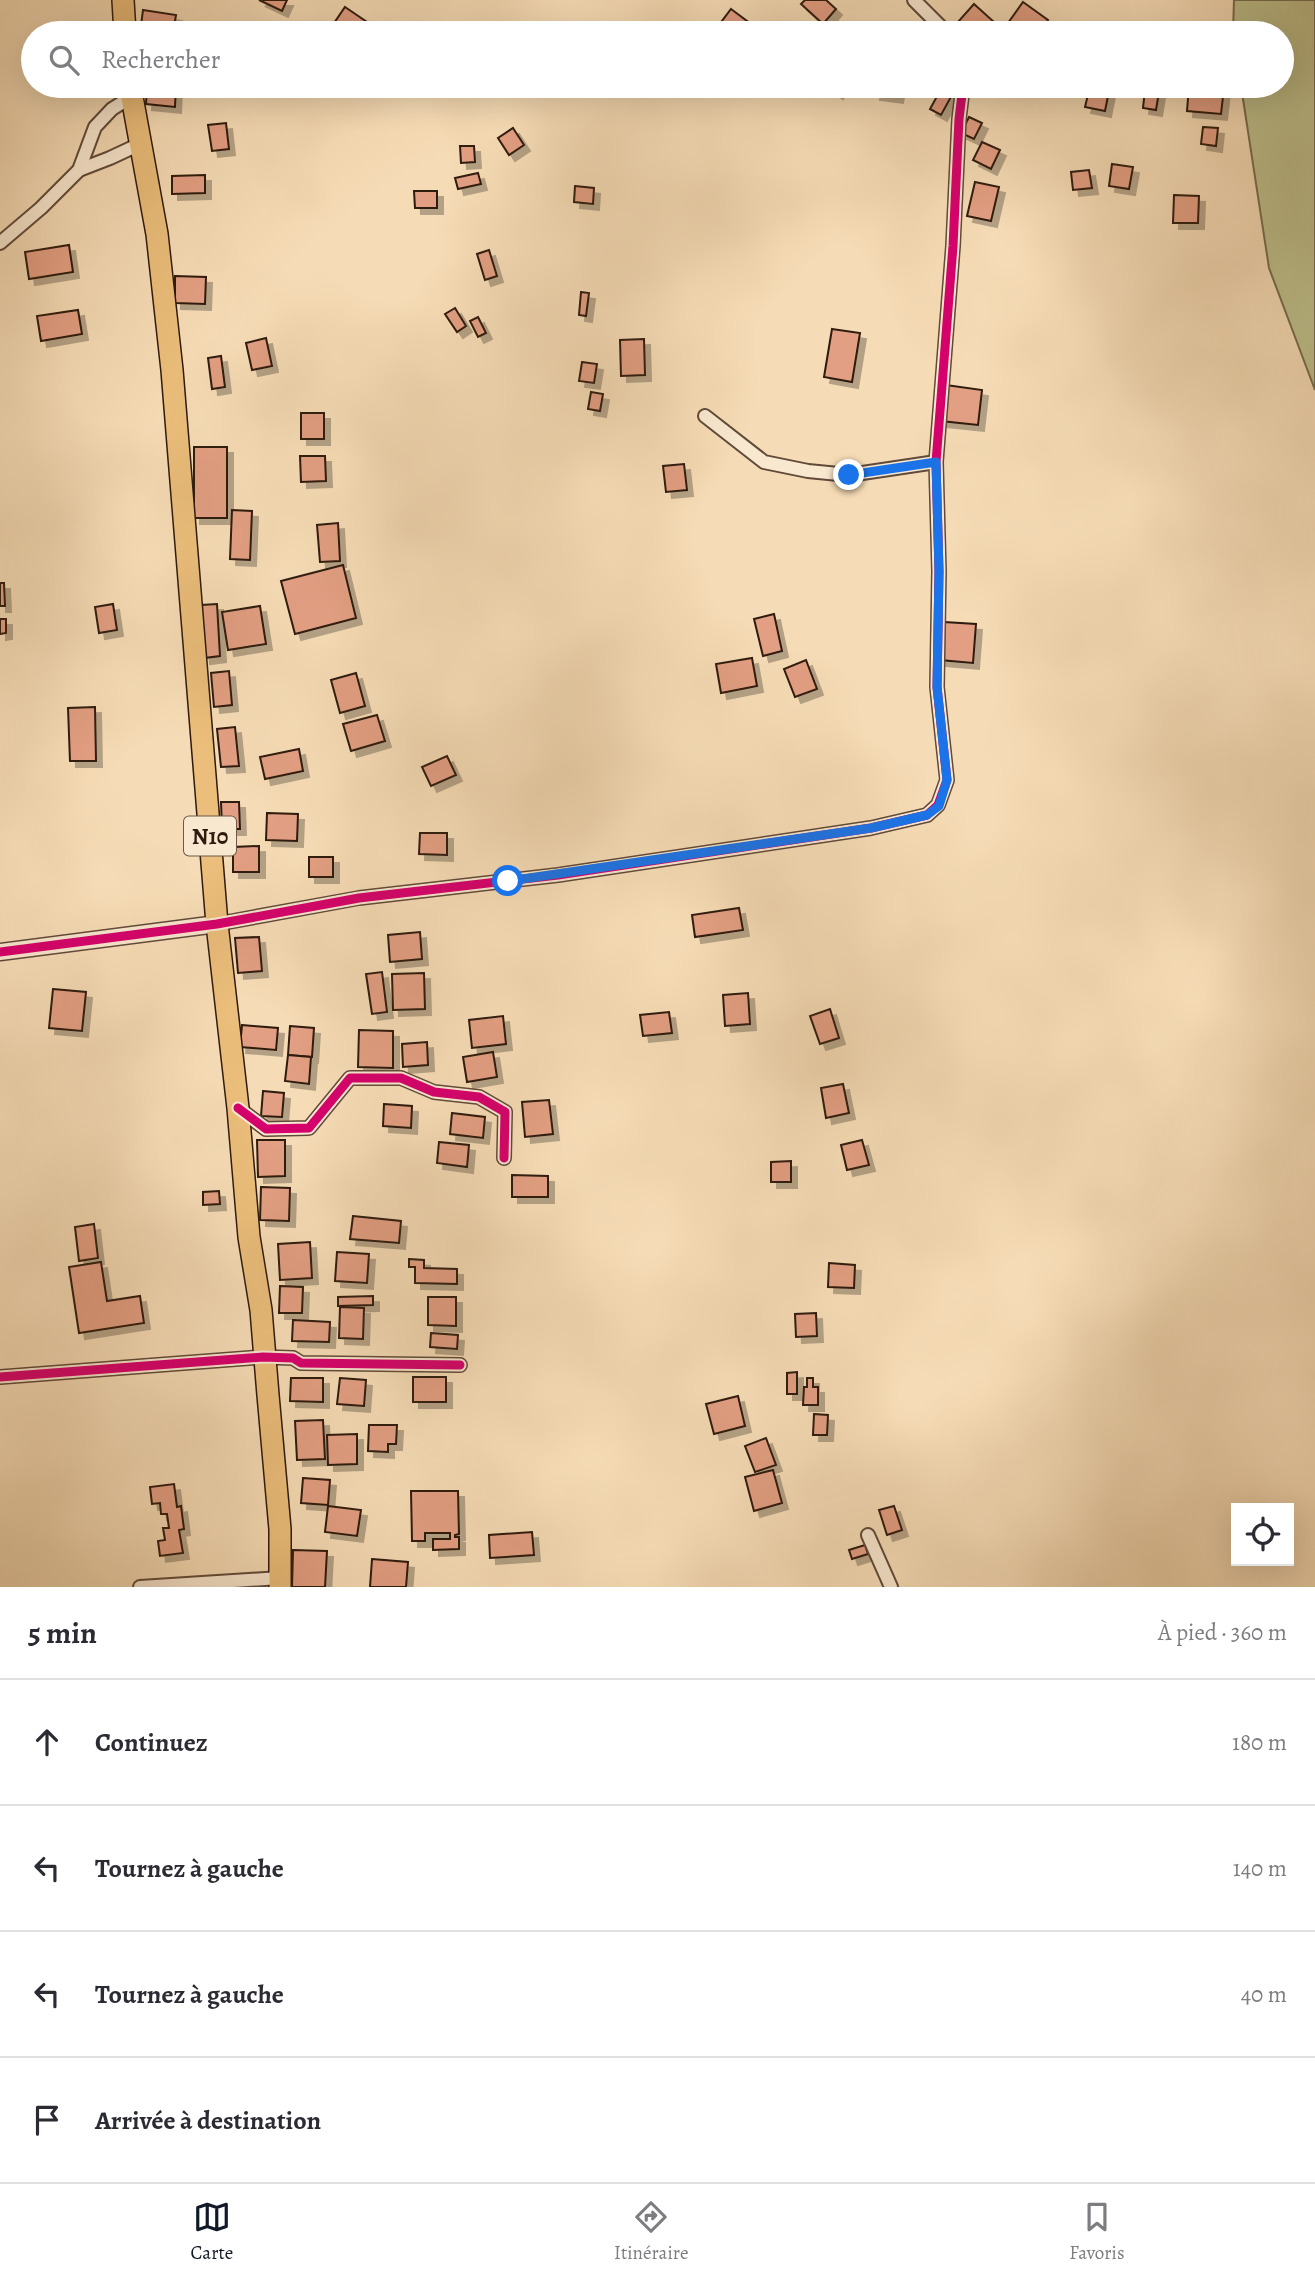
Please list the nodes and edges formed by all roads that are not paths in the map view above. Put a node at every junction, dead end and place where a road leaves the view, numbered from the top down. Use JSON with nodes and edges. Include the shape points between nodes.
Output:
{"nodes":[{"id":1,"x":123,"y":0,"type":"edge"},
{"id":2,"x":920,"y":2,"type":"edge"},
{"id":3,"x":124,"y":21,"type":"edge"},
{"id":4,"x":937,"y":21,"type":"edge"},
{"id":5,"x":124,"y":98,"type":"edge"},
{"id":6,"x":131,"y":98,"type":"edge"},
{"id":7,"x":962,"y":98,"type":"edge"},
{"id":8,"x":140,"y":144,"type":"junction"},
{"id":9,"x":79,"y":170,"type":"junction"},
{"id":10,"x":0,"y":243,"type":"edge"},
{"id":11,"x":705,"y":416,"type":"dead end"},
{"id":12,"x":936,"y":462,"type":"junction"},
{"id":13,"x":216,"y":924,"type":"junction"},
{"id":14,"x":0,"y":952,"type":"edge"},
{"id":15,"x":238,"y":1108,"type":"junction"},
{"id":16,"x":504,"y":1158,"type":"dead end"},
{"id":17,"x":263,"y":1357,"type":"junction"},
{"id":18,"x":460,"y":1365,"type":"dead end"},
{"id":19,"x":0,"y":1377,"type":"edge"},
{"id":20,"x":868,"y":1535,"type":"dead end"},
{"id":21,"x":280,"y":1582,"type":"edge"},
{"id":22,"x":140,"y":1587,"type":"edge"},
{"id":23,"x":891,"y":1587,"type":"edge"}],
"edges":[{"from":1,"to":3,"type":"highway"},
{"from":2,"to":4,"type":"street"},
{"from":5,"to":9,"type":"street","via":[[95,127]]},
{"from":6,"to":8,"type":"highway","number":"N10"},
{"from":7,"to":12,"type":"street"},
{"from":8,"to":9,"type":"street"},
{"from":8,"to":13,"type":"highway","number":"N10","via":[[157,234],[172,370]]},
{"from":9,"to":10,"type":"street"},
{"from":11,"to":12,"type":"street","via":[[764,462],[807,471],[849,475]]},
{"from":12,"to":13,"type":"street","via":[[937,687],[947,780],[939,806],[927,815],[857,830],[558,875],[359,898]]},
{"from":13,"to":14,"type":"street"},
{"from":13,"to":15,"type":"highway","number":"N10"},
{"from":15,"to":16,"type":"street","via":[[266,1129],[309,1128],[350,1078],[401,1079],[434,1092],[479,1097],[505,1112]]},
{"from":15,"to":17,"type":"highway","number":"N10"},
{"from":17,"to":18,"type":"street","via":[[293,1358],[301,1363]]},
{"from":17,"to":19,"type":"street"},
{"from":17,"to":21,"type":"highway","number":"N10","via":[[280,1529]]},
{"from":20,"to":23,"type":"street"},
{"from":21,"to":22,"type":"street"}]}
